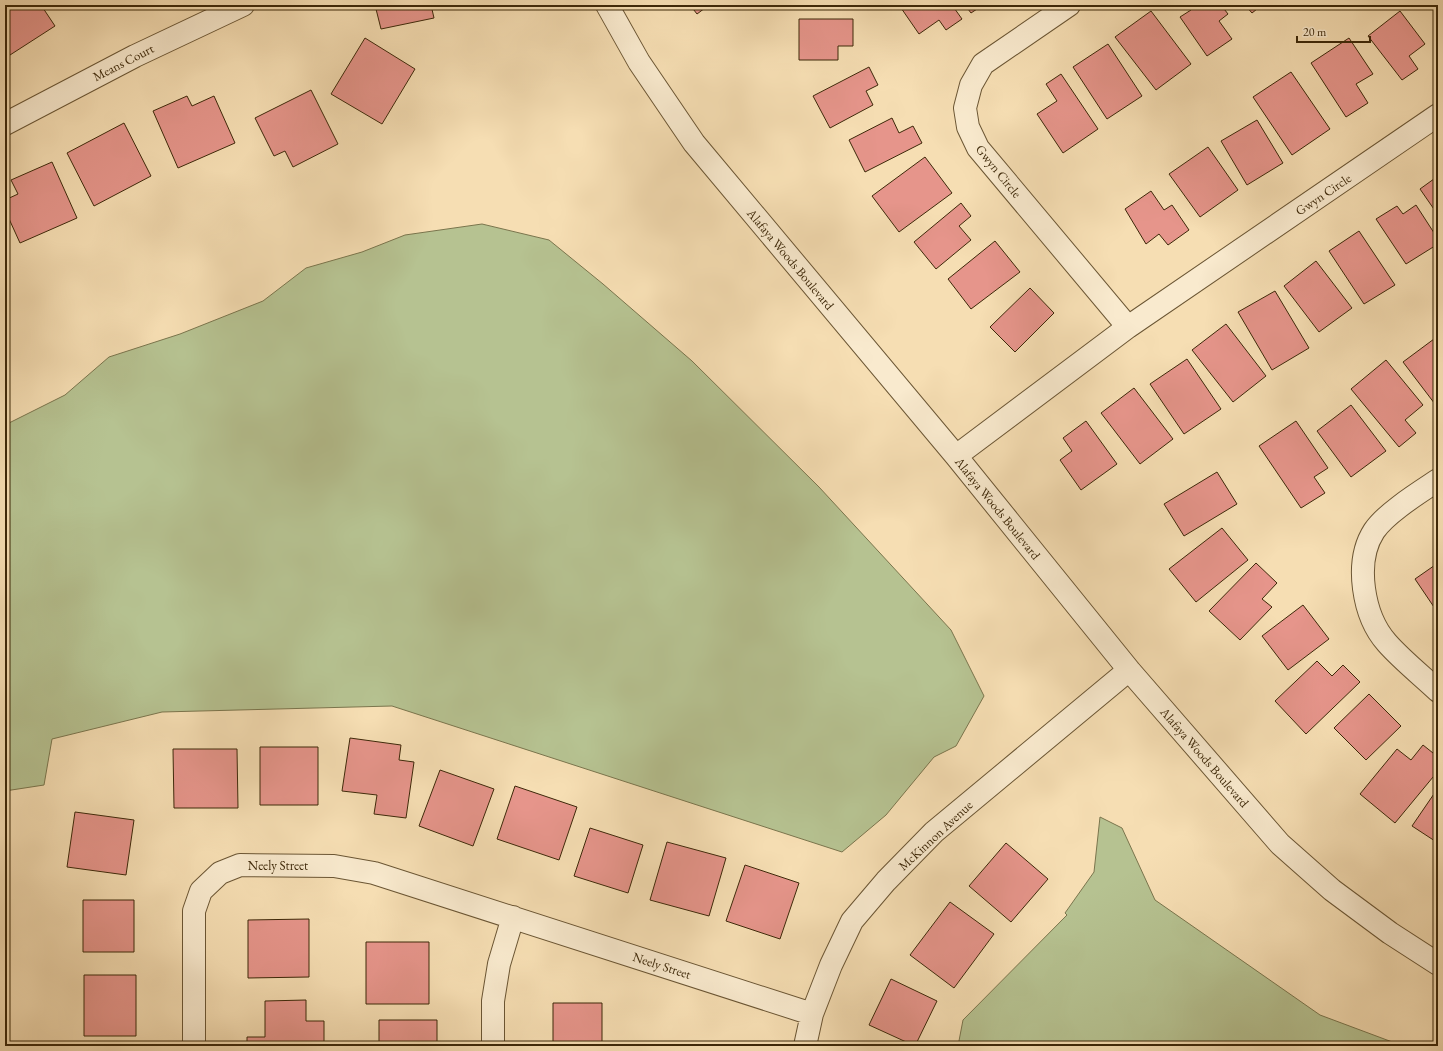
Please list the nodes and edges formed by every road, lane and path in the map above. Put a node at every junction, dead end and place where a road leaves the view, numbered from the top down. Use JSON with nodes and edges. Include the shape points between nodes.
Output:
{"nodes":[{"id":1,"x":243,"y":5,"type":"edge"},
{"id":2,"x":607,"y":5,"type":"edge"},
{"id":3,"x":1069,"y":5,"type":"edge"},
{"id":4,"x":1438,"y":115,"type":"edge"},
{"id":5,"x":5,"y":124,"type":"edge"},
{"id":6,"x":1128,"y":327,"type":"junction"},
{"id":7,"x":956,"y":456,"type":"junction"},
{"id":8,"x":1438,"y":480,"type":"edge"},
{"id":9,"x":1129,"y":670,"type":"junction"},
{"id":10,"x":1438,"y":691,"type":"edge"},
{"id":11,"x":513,"y":917,"type":"junction"},
{"id":12,"x":1438,"y":964,"type":"edge"},
{"id":13,"x":812,"y":1014,"type":"junction"},
{"id":14,"x":194,"y":1046,"type":"edge"},
{"id":15,"x":493,"y":1046,"type":"edge"},
{"id":16,"x":805,"y":1046,"type":"edge"}],
"edges":[{"from":1,"to":5,"type":"street","name":"Means Court","via":[[135,56]]},
{"from":2,"to":7,"type":"street","name":"Alafaya Woods Boulevard","via":[[640,62],[694,143]]},
{"from":3,"to":6,"type":"street","name":"Gwyn Circle","via":[[983,64],[971,85],[965,108],[968,127],[978,148]]},
{"from":4,"to":6,"type":"street","name":"Gwyn Circle"},
{"from":6,"to":7,"type":"street","name":"Gwyn Circle"},
{"from":7,"to":9,"type":"street","name":"Alafaya Woods Boulevard"},
{"from":8,"to":10,"type":"street","via":[[1398,508],[1374,531],[1364,558],[1363,585],[1369,613],[1386,642]]},
{"from":9,"to":12,"type":"street","name":"Alafaya Woods Boulevard","via":[[1280,844],[1332,890],[1390,933]]},
{"from":9,"to":13,"type":"street","name":"McKinnon Avenue","via":[[934,832],[886,881],[852,921]]},
{"from":11,"to":13,"type":"street","name":"Neely Street"},
{"from":11,"to":14,"type":"street","name":"Neely Street","via":[[374,873],[334,866],[240,865],[220,873],[201,891],[194,910]]},
{"from":11,"to":15,"type":"street","via":[[493,1001]]},
{"from":13,"to":16,"type":"street","name":"McKinnon Avenue"}]}
